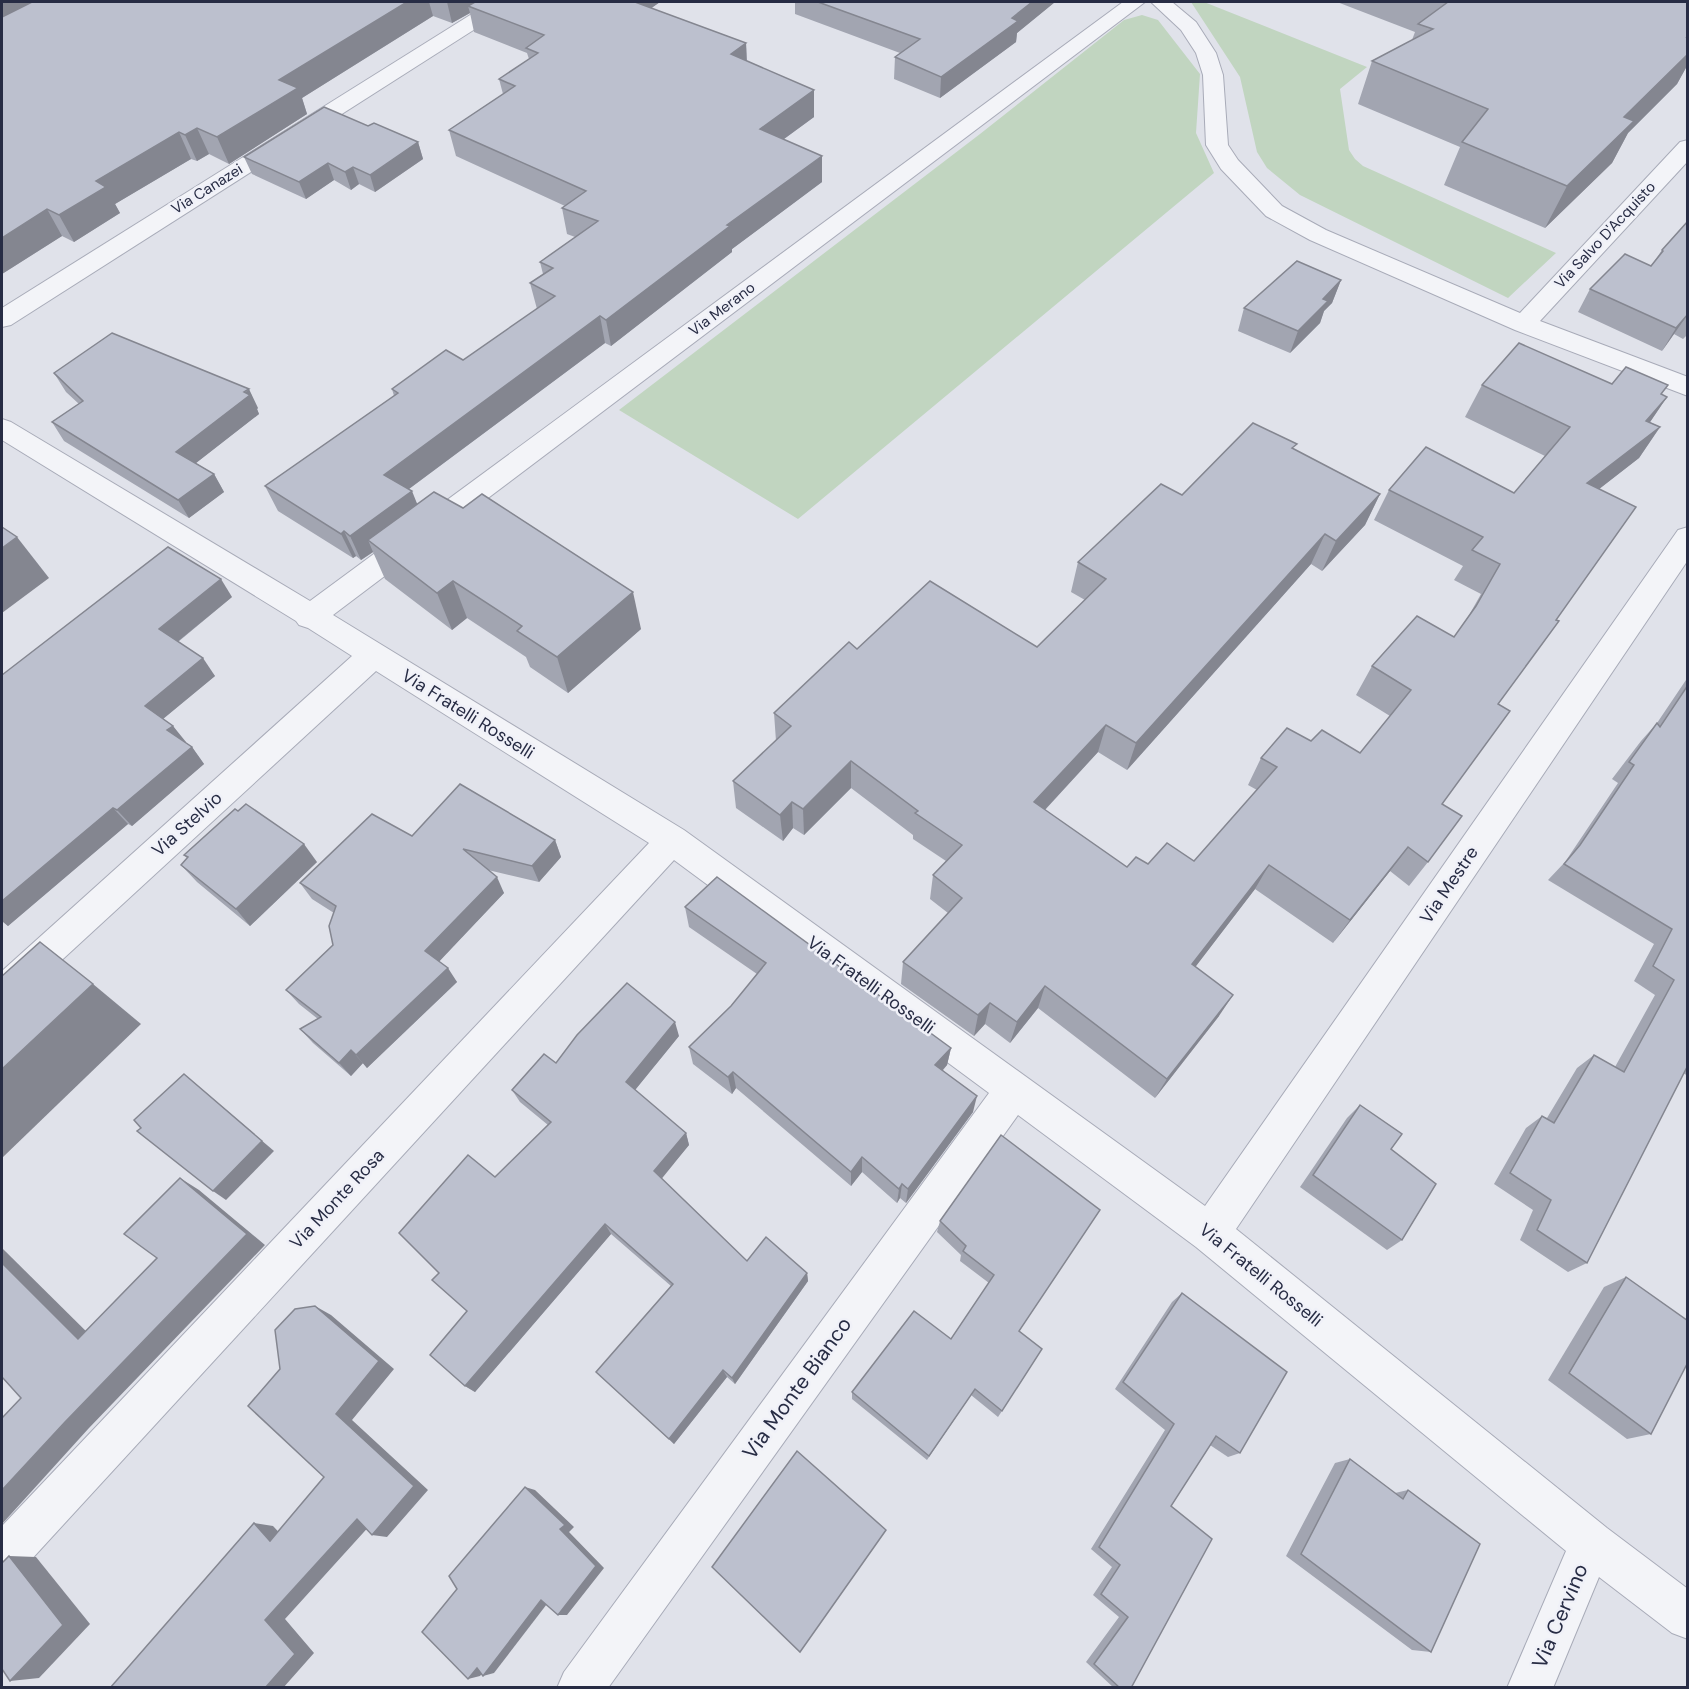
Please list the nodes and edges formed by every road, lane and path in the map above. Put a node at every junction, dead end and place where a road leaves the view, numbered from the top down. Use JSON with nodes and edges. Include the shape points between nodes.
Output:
{"nodes":[{"id":1,"x":504,"y":2,"type":"edge"},
{"id":2,"x":1135,"y":2,"type":"edge"},
{"id":3,"x":1161,"y":2,"type":"edge"},
{"id":4,"x":1688,"y":147,"type":"edge"},
{"id":5,"x":2,"y":319,"type":"edge"},
{"id":6,"x":1524,"y":324,"type":"junction"},
{"id":7,"x":1688,"y":387,"type":"edge"},
{"id":8,"x":2,"y":428,"type":"edge"},
{"id":9,"x":1688,"y":537,"type":"edge"},
{"id":10,"x":309,"y":616,"type":"junction"},
{"id":11,"x":373,"y":655,"type":"junction"},
{"id":12,"x":672,"y":840,"type":"junction"},
{"id":13,"x":2,"y":993,"type":"edge"},
{"id":14,"x":1014,"y":1089,"type":"junction"},
{"id":15,"x":1210,"y":1233,"type":"junction"},
{"id":16,"x":1591,"y":1544,"type":"junction"},
{"id":17,"x":2,"y":1558,"type":"edge"},
{"id":18,"x":1685,"y":1607,"type":"edge"},
{"id":19,"x":580,"y":1688,"type":"edge"},
{"id":20,"x":1530,"y":1688,"type":"edge"}],
"edges":[{"from":1,"to":5,"type":"street","name":"Via Canazei"},
{"from":2,"to":10,"type":"street","name":"Via Merano"},
{"from":3,"to":6,"type":"street","via":[[1189,26],[1206,53],[1213,75],[1217,145],[1229,164],[1274,211],[1318,235]]},
{"from":4,"to":6,"type":"street","name":"Via Salvo D'Acquisto"},
{"from":6,"to":7,"type":"street"},
{"from":8,"to":10,"type":"street","name":"Via Fratelli Rosselli","via":[[176,544]]},
{"from":9,"to":15,"type":"street","name":"Via Mestre"},
{"from":10,"to":11,"type":"street","name":"Via Fratelli Rosselli"},
{"from":11,"to":12,"type":"street","name":"Via Fratelli Rosselli"},
{"from":11,"to":13,"type":"street","name":"Via Stelvio"},
{"from":12,"to":14,"type":"street","name":"Via Fratelli Rosselli"},
{"from":12,"to":17,"type":"street","name":"Via Monte Rosa"},
{"from":14,"to":15,"type":"street","name":"Via Fratelli Rosselli"},
{"from":14,"to":19,"type":"street","name":"Via Monte Bianco"},
{"from":15,"to":16,"type":"street","name":"Via Fratelli Rosselli"},
{"from":16,"to":18,"type":"street","name":"Via Fratelli Rosselli"},
{"from":16,"to":20,"type":"street","name":"Via Cervino"}]}
